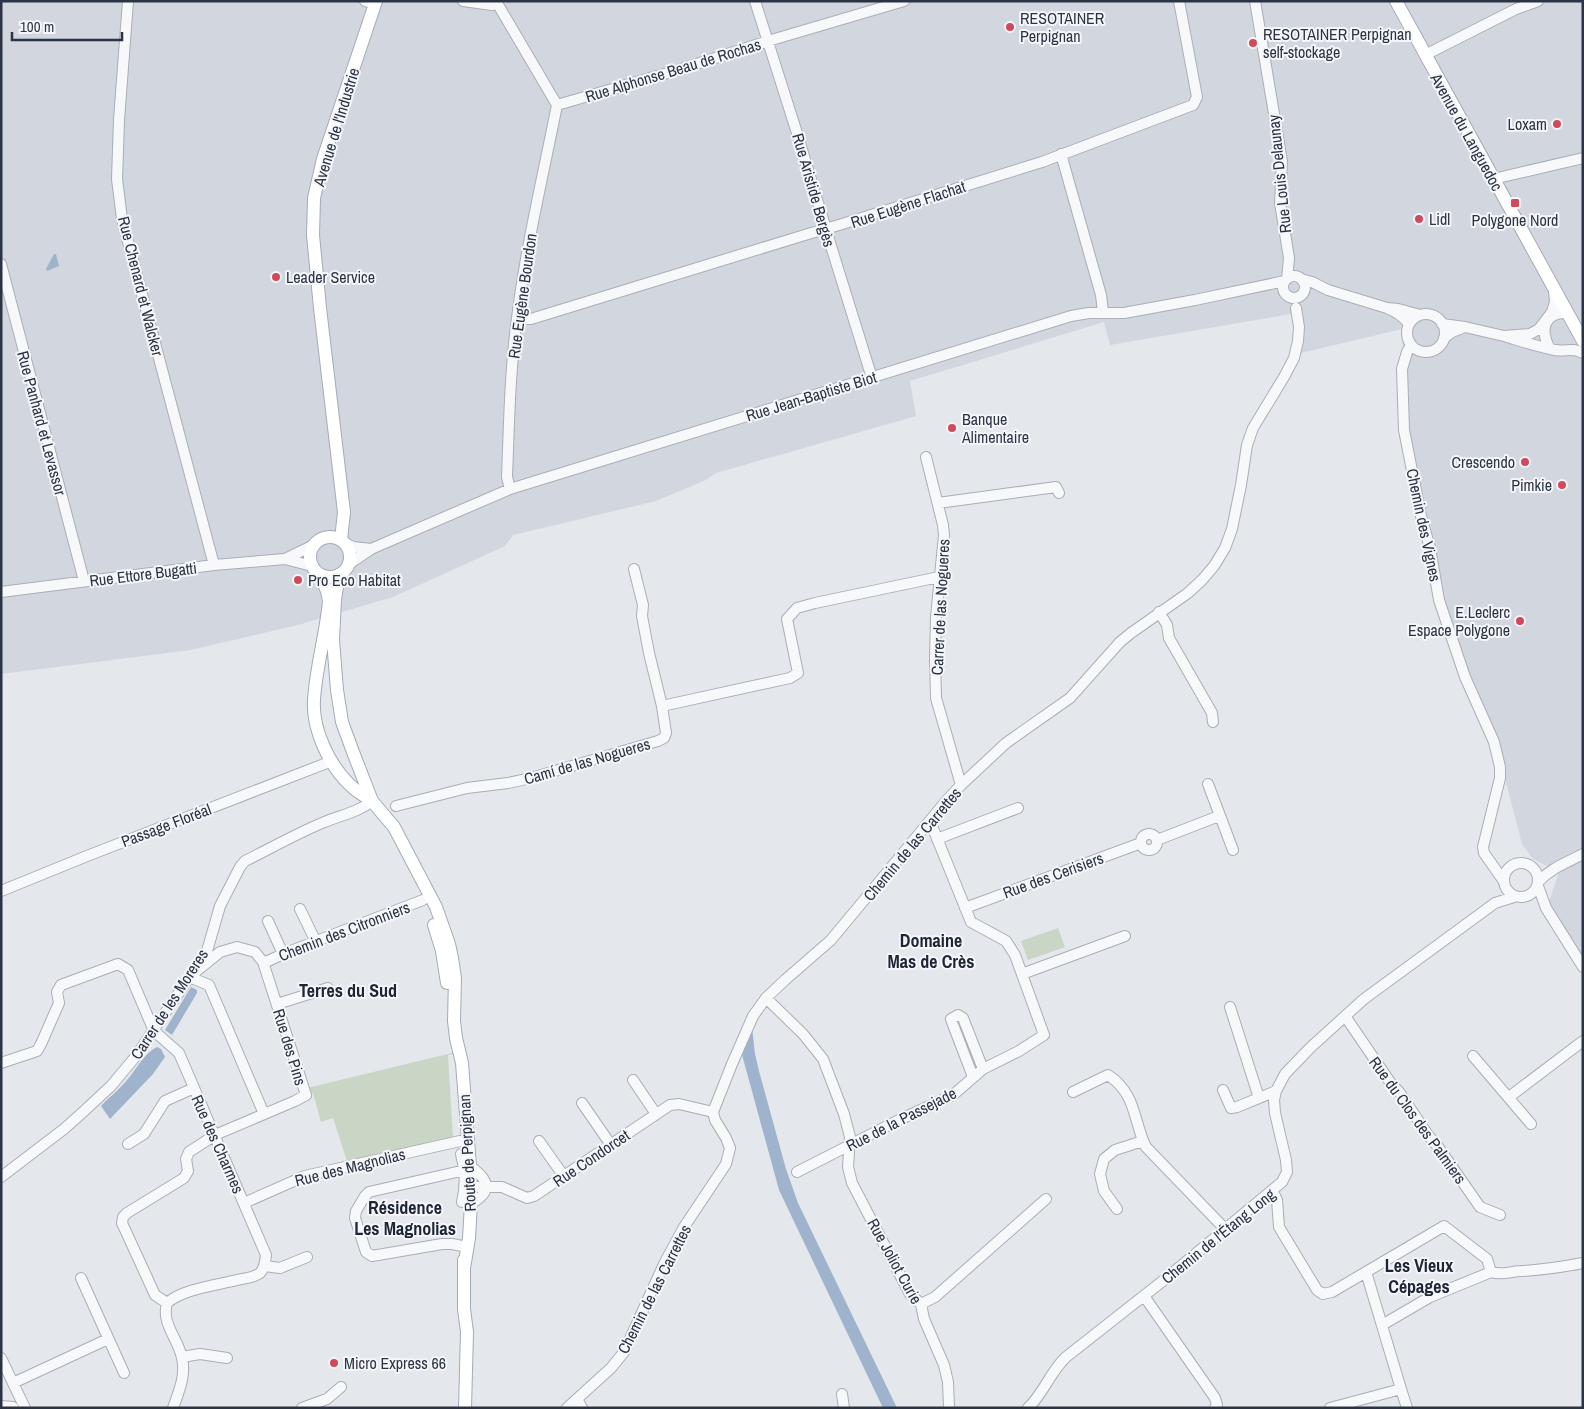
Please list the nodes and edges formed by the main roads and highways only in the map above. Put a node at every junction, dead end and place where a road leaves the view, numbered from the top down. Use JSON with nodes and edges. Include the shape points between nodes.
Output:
{"nodes":[{"id":1,"x":1396,"y":1,"type":"edge"},
{"id":2,"x":372,"y":2,"type":"edge"},
{"id":3,"x":1581,"y":339,"type":"edge"},
{"id":4,"x":342,"y":495,"type":"junction"},
{"id":5,"x":326,"y":537,"type":"junction"},
{"id":6,"x":343,"y":542,"type":"junction"},
{"id":7,"x":316,"y":570,"type":"junction"},
{"id":8,"x":339,"y":575,"type":"junction"},
{"id":9,"x":353,"y":752,"type":"junction"},
{"id":10,"x":332,"y":761,"type":"junction"},
{"id":11,"x":372,"y":800,"type":"junction"},
{"id":12,"x":381,"y":812,"type":"junction"},
{"id":13,"x":454,"y":1006,"type":"junction"},
{"id":14,"x":456,"y":1038,"type":"junction"},
{"id":15,"x":466,"y":1169,"type":"junction"},
{"id":16,"x":466,"y":1203,"type":"junction"},
{"id":17,"x":464,"y":1268,"type":"junction"},
{"id":18,"x":464,"y":1309,"type":"junction"},
{"id":19,"x":457,"y":1408,"type":"edge"},
{"id":20,"x":465,"y":1408,"type":"edge"}],
"edges":[{"from":1,"to":3,"type":"main road","name":"Avenue du Languedoc"},
{"from":2,"to":4,"type":"main road","name":"Avenue de l'Industrie","via":[[314,198],[312,235]]},
{"from":4,"to":5,"type":"main road","name":"Avenue de l'Industrie","via":[[337,523]]},
{"from":4,"to":6,"type":"main road","name":"Avenue de l'Industrie"},
{"from":5,"to":6,"type":"main road"},
{"from":5,"to":7,"type":"main road","via":[[319,540],[311,551],[310,558]]},
{"from":6,"to":8,"type":"main road","via":[[350,557],[349,564]]},
{"from":7,"to":8,"type":"main road","via":[[326,577]]},
{"from":7,"to":10,"type":"main road","name":"Route de Perpignan","via":[[328,590],[329,602],[314,702],[320,736]]},
{"from":8,"to":9,"type":"main road","name":"Route de Perpignan","via":[[335,599],[334,663],[342,722]]},
{"from":9,"to":10,"type":"main road"},
{"from":9,"to":11,"type":"main road","name":"Route de Perpignan"},
{"from":10,"to":11,"type":"main road","name":"Route de Perpignan","via":[[350,785]]},
{"from":11,"to":12,"type":"main road","name":"Route de Perpignan"},
{"from":12,"to":13,"type":"main road","name":"Route de Perpignan","via":[[387,832],[436,930]]},
{"from":12,"to":13,"type":"main road","name":"Route de Perpignan","via":[[394,828],[419,873],[442,923],[455,978]]},
{"from":13,"to":14,"type":"main road","name":"Route de Perpignan"},
{"from":14,"to":15,"type":"main road","name":"Route de Perpignan","via":[[462,1062]]},
{"from":14,"to":15,"type":"main road","name":"Route de Perpignan","via":[[454,1062],[460,1141]]},
{"from":15,"to":16,"type":"main road","name":"Route de Perpignan"},
{"from":15,"to":16,"type":"main road","name":"Route de Perpignan"},
{"from":16,"to":17,"type":"main road","name":"Route de Perpignan","via":[[462,1246]]},
{"from":16,"to":17,"type":"main road","name":"Route de Perpignan","via":[[469,1238]]},
{"from":17,"to":18,"type":"main road","name":"Route de Perpignan"},
{"from":18,"to":19,"type":"main road","name":"Route de Perpignan"},
{"from":18,"to":20,"type":"main road","name":"Route de Perpignan","via":[[467,1332]]}]}
